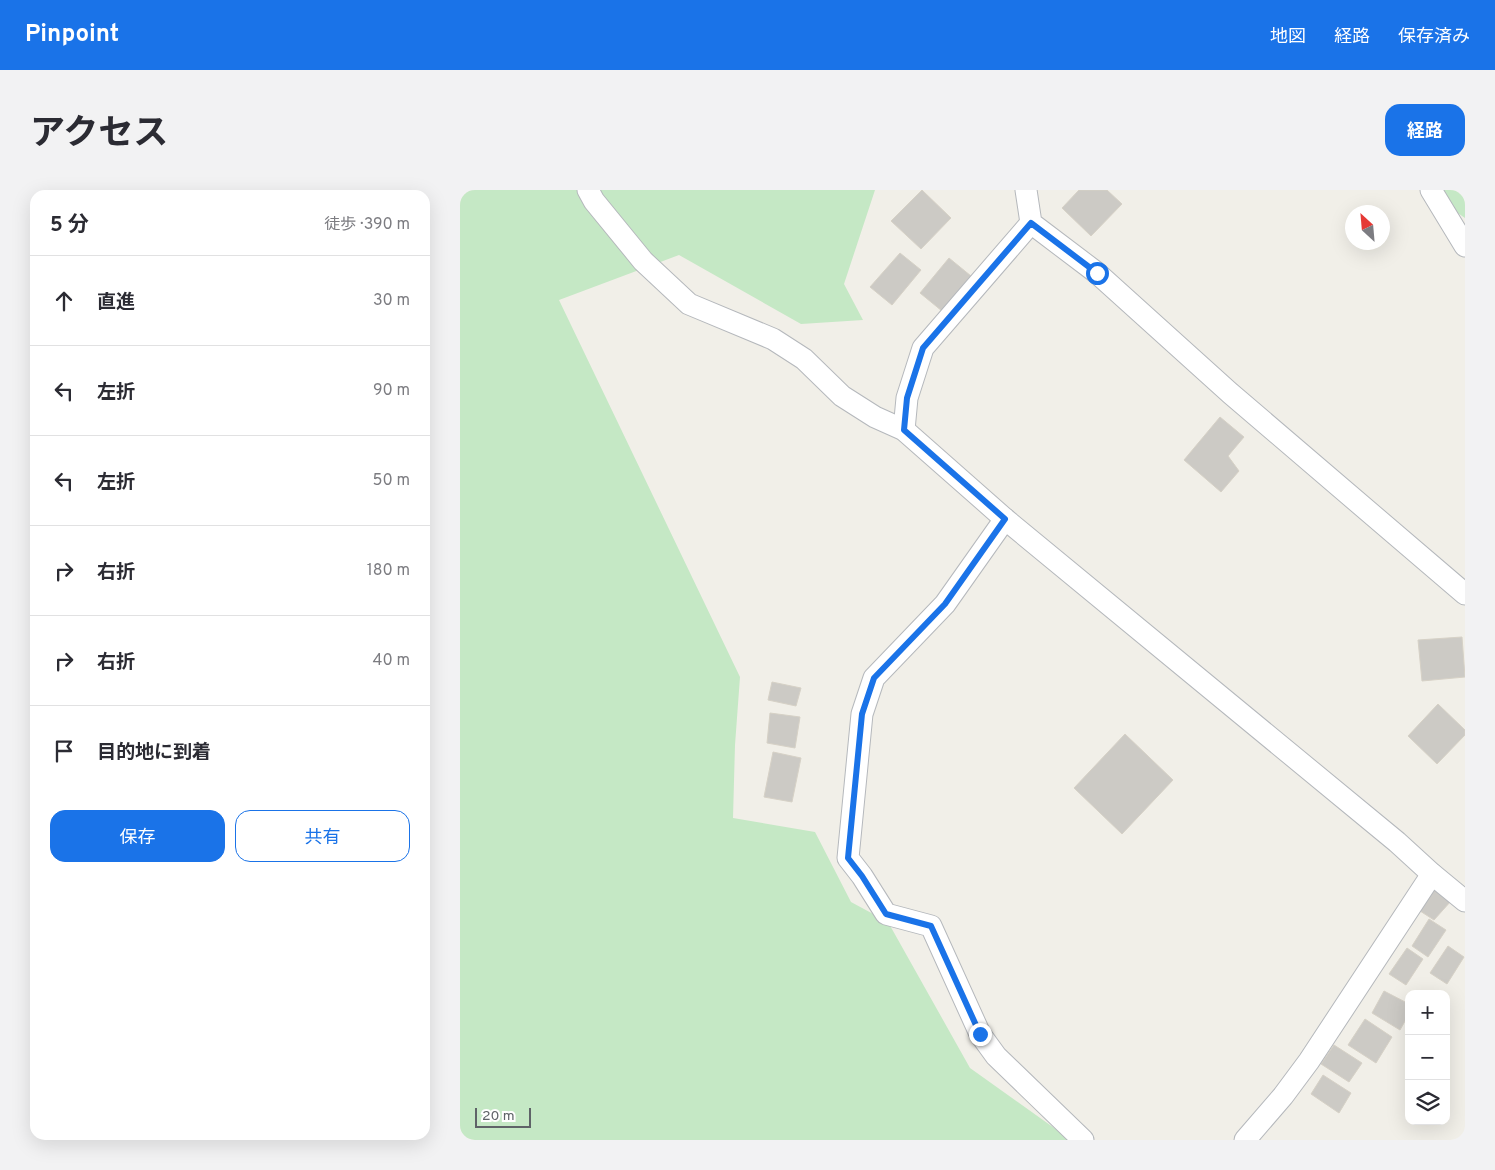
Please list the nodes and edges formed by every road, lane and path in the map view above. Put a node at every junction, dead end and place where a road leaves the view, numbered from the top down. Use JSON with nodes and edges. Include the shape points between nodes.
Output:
{"nodes":[{"id":1,"x":588,"y":190,"type":"edge"},
{"id":2,"x":1026,"y":190,"type":"edge"},
{"id":3,"x":1431,"y":190,"type":"edge"},
{"id":4,"x":1031,"y":223,"type":"junction"},
{"id":5,"x":1465,"y":246,"type":"edge"},
{"id":6,"x":904,"y":430,"type":"junction"},
{"id":7,"x":1005,"y":519,"type":"junction"},
{"id":8,"x":1465,"y":594,"type":"edge"},
{"id":9,"x":1432,"y":874,"type":"junction"},
{"id":10,"x":1465,"y":901,"type":"edge"},
{"id":11,"x":1083,"y":1140,"type":"edge"},
{"id":12,"x":1245,"y":1140,"type":"edge"}],
"edges":[{"from":1,"to":6,"type":"street","via":[[643,262],[689,304],[773,339],[804,359],[842,396],[875,417]]},
{"from":2,"to":4,"type":"street"},
{"from":3,"to":5,"type":"street"},
{"from":4,"to":6,"type":"street","via":[[923,348],[907,398]]},
{"from":4,"to":8,"type":"street","via":[[1097,273],[1230,393]]},
{"from":6,"to":7,"type":"street"},
{"from":7,"to":9,"type":"street"},
{"from":7,"to":11,"type":"street","via":[[945,604],[874,678],[862,714],[848,858],[886,914],[931,926],[980,1034],[996,1056]]},
{"from":9,"to":10,"type":"street"},
{"from":9,"to":12,"type":"street","via":[[1309,1061]]}]}
